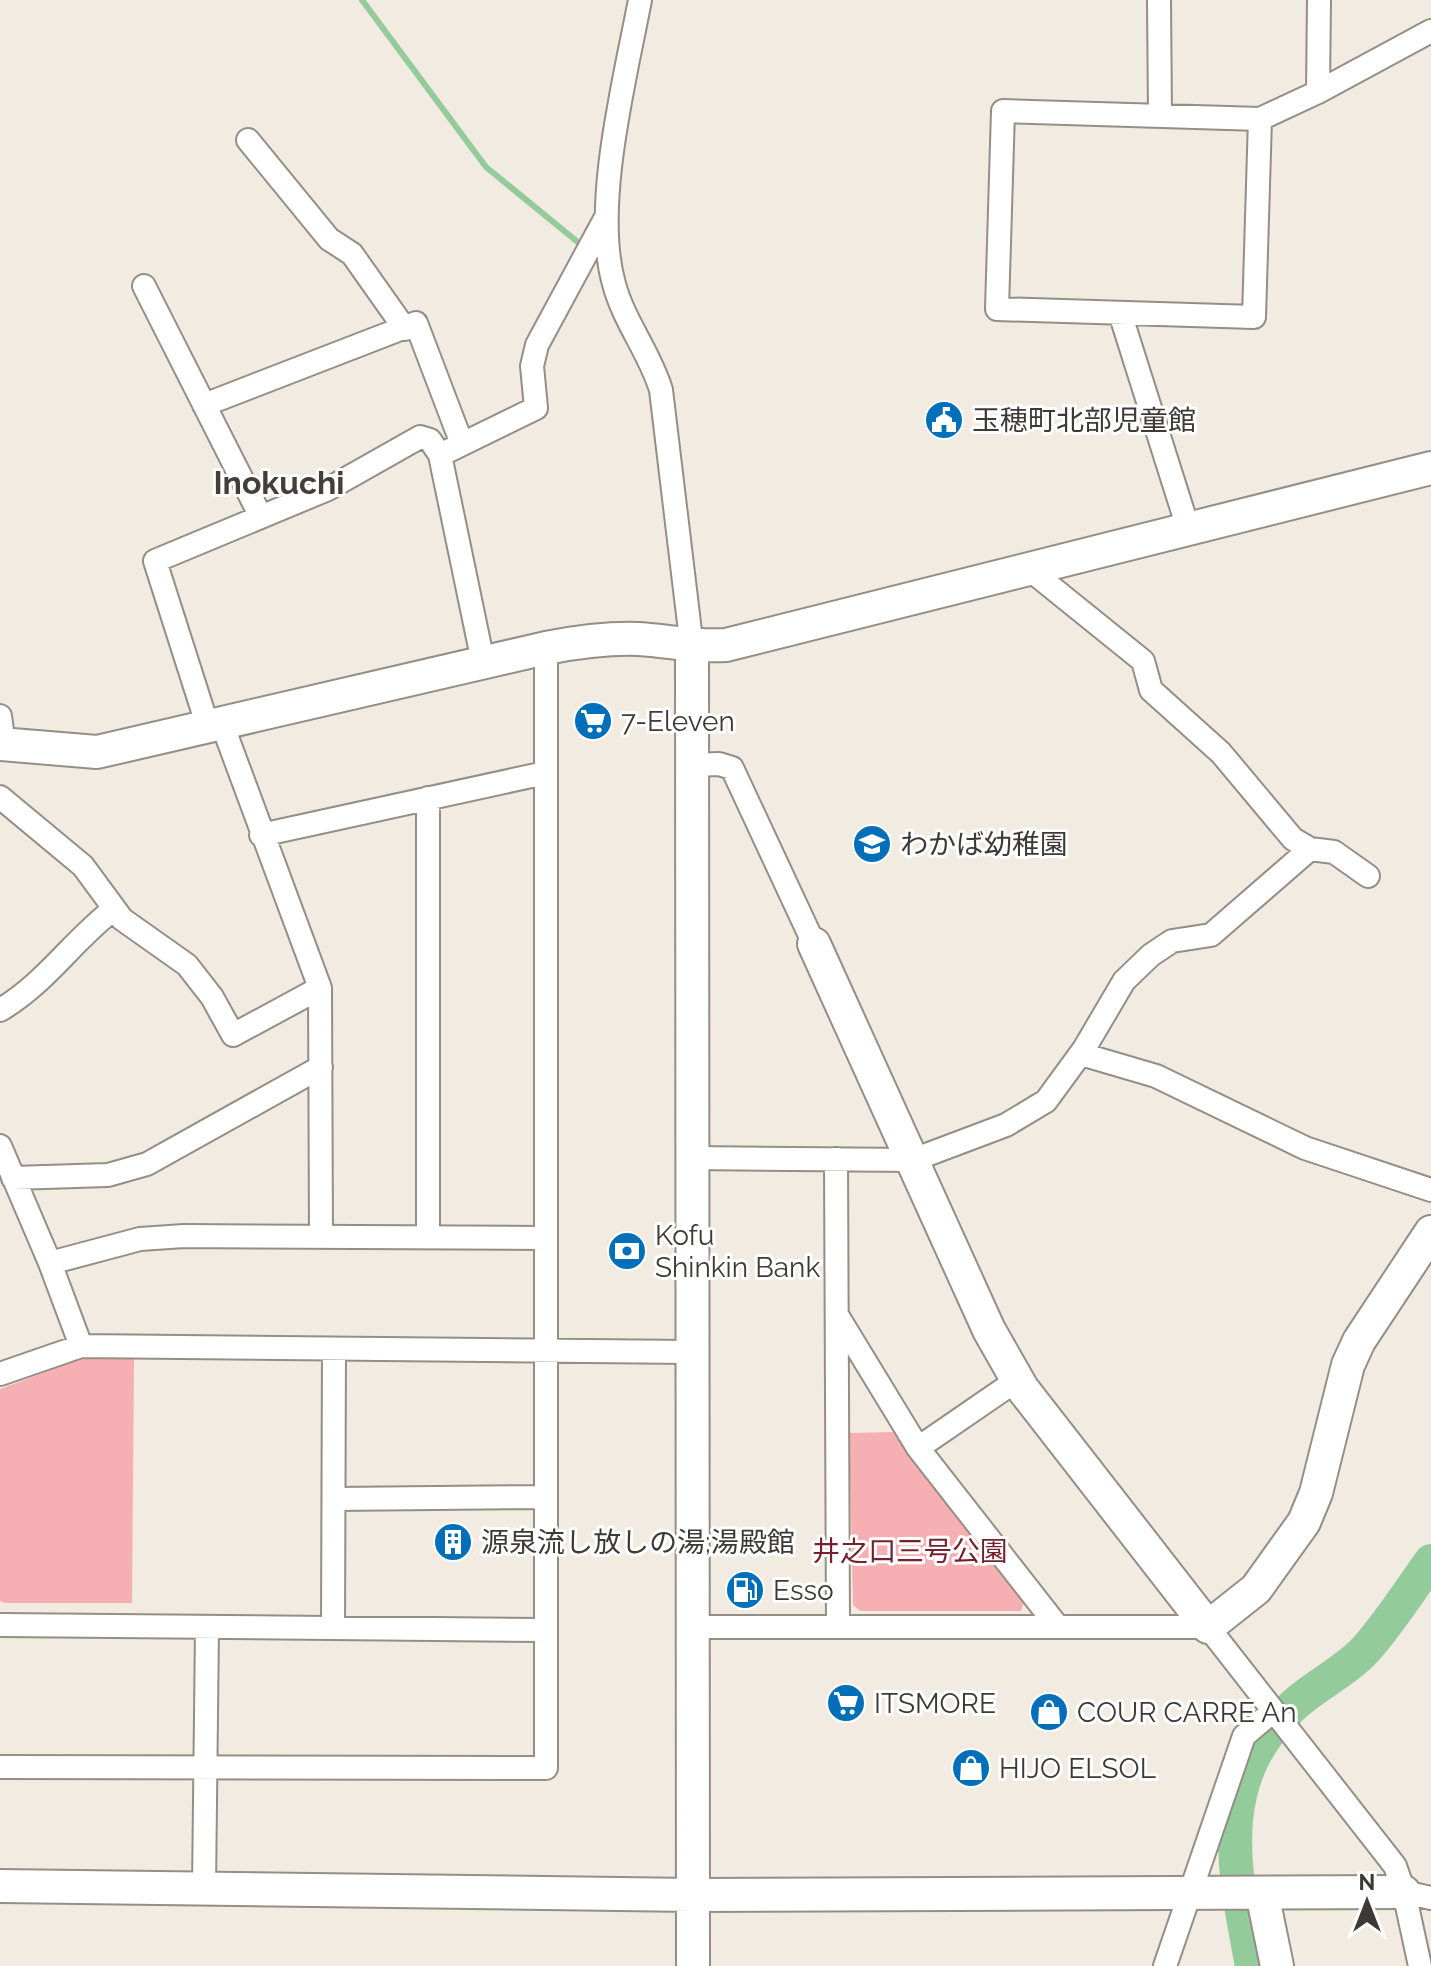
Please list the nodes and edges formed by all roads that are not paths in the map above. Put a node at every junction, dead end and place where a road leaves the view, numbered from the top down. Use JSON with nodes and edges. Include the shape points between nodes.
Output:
{"nodes":[{"id":1,"x":640,"y":0,"type":"edge"},
{"id":2,"x":1159,"y":0,"type":"edge"},
{"id":3,"x":1319,"y":0,"type":"edge"},
{"id":4,"x":1431,"y":31,"type":"edge"},
{"id":5,"x":1318,"y":92,"type":"junction"},
{"id":6,"x":1160,"y":116,"type":"junction"},
{"id":7,"x":1260,"y":119,"type":"junction"},
{"id":8,"x":248,"y":140,"type":"dead end"},
{"id":9,"x":608,"y":215,"type":"junction"},
{"id":10,"x":144,"y":286,"type":"dead end"},
{"id":11,"x":1120,"y":313,"type":"junction"},
{"id":12,"x":405,"y":329,"type":"junction"},
{"id":13,"x":204,"y":405,"type":"junction"},
{"id":14,"x":462,"y":444,"type":"junction"},
{"id":15,"x":440,"y":455,"type":"junction"},
{"id":16,"x":1431,"y":468,"type":"edge"},
{"id":17,"x":261,"y":517,"type":"junction"},
{"id":18,"x":1188,"y":528,"type":"junction"},
{"id":19,"x":1029,"y":569,"type":"junction"},
{"id":20,"x":546,"y":648,"type":"junction"},
{"id":21,"x":692,"y":648,"type":"junction"},
{"id":22,"x":483,"y":662,"type":"junction"},
{"id":23,"x":214,"y":723,"type":"junction"},
{"id":24,"x":1,"y":735,"type":"edge"},
{"id":25,"x":692,"y":765,"type":"junction"},
{"id":26,"x":545,"y":773,"type":"junction"},
{"id":27,"x":0,"y":797,"type":"edge"},
{"id":28,"x":428,"y":798,"type":"junction"},
{"id":29,"x":261,"y":835,"type":"junction"},
{"id":30,"x":1310,"y":849,"type":"junction"},
{"id":31,"x":1368,"y":876,"type":"dead end"},
{"id":32,"x":114,"y":909,"type":"junction"},
{"id":33,"x":814,"y":944,"type":"joint"},
{"id":34,"x":320,"y":988,"type":"junction"},
{"id":35,"x":0,"y":1010,"type":"edge"},
{"id":36,"x":1081,"y":1054,"type":"junction"},
{"id":37,"x":321,"y":1067,"type":"junction"},
{"id":38,"x":0,"y":1146,"type":"edge"},
{"id":39,"x":692,"y":1158,"type":"junction"},
{"id":40,"x":836,"y":1159,"type":"junction"},
{"id":41,"x":913,"y":1160,"type":"junction"},
{"id":42,"x":13,"y":1178,"type":"junction"},
{"id":43,"x":1431,"y":1190,"type":"edge"},
{"id":44,"x":1431,"y":1232,"type":"edge"},
{"id":45,"x":321,"y":1236,"type":"junction"},
{"id":46,"x":428,"y":1237,"type":"junction"},
{"id":47,"x":546,"y":1238,"type":"junction"},
{"id":48,"x":50,"y":1263,"type":"junction"},
{"id":49,"x":836,"y":1314,"type":"junction"},
{"id":50,"x":81,"y":1346,"type":"junction"},
{"id":51,"x":334,"y":1349,"type":"junction"},
{"id":52,"x":544,"y":1352,"type":"junction"},
{"id":53,"x":691,"y":1352,"type":"junction"},
{"id":54,"x":0,"y":1374,"type":"edge"},
{"id":55,"x":1017,"y":1380,"type":"junction"},
{"id":56,"x":918,"y":1448,"type":"junction"},
{"id":57,"x":544,"y":1497,"type":"junction"},
{"id":58,"x":334,"y":1499,"type":"junction"},
{"id":59,"x":0,"y":1625,"type":"edge"},
{"id":60,"x":690,"y":1627,"type":"junction"},
{"id":61,"x":838,"y":1627,"type":"junction"},
{"id":62,"x":1058,"y":1627,"type":"junction"},
{"id":63,"x":1208,"y":1627,"type":"junction"},
{"id":64,"x":207,"y":1628,"type":"junction"},
{"id":65,"x":333,"y":1628,"type":"junction"},
{"id":66,"x":546,"y":1630,"type":"junction"},
{"id":67,"x":1272,"y":1713,"type":"junction"},
{"id":68,"x":0,"y":1767,"type":"edge"},
{"id":69,"x":207,"y":1769,"type":"junction"},
{"id":70,"x":0,"y":1886,"type":"edge"},
{"id":71,"x":204,"y":1889,"type":"junction"},
{"id":72,"x":1188,"y":1892,"type":"junction"},
{"id":73,"x":1247,"y":1892,"type":"junction"},
{"id":74,"x":693,"y":1895,"type":"junction"},
{"id":75,"x":1418,"y":1895,"type":"edge"},
{"id":76,"x":693,"y":1966,"type":"edge"},
{"id":77,"x":1165,"y":1966,"type":"edge"},
{"id":78,"x":1277,"y":1966,"type":"edge"},
{"id":79,"x":1420,"y":1966,"type":"edge"}],
"edges":[{"from":1,"to":9,"type":"street"},
{"from":2,"to":6,"type":"street"},
{"from":3,"to":5,"type":"street"},
{"from":4,"to":5,"type":"street"},
{"from":5,"to":7,"type":"street"},
{"from":6,"to":7,"type":"street"},
{"from":6,"to":11,"type":"street","via":[[1003,111],[997,309]]},
{"from":7,"to":11,"type":"street","via":[[1254,317]]},
{"from":8,"to":12,"type":"street","via":[[329,239],[352,254]]},
{"from":9,"to":14,"type":"street","via":[[537,345],[532,366],[536,408]]},
{"from":9,"to":21,"type":"street","via":[[614,285],[661,390]]},
{"from":10,"to":13,"type":"street"},
{"from":11,"to":18,"type":"street"},
{"from":12,"to":13,"type":"street"},
{"from":12,"to":14,"type":"street","via":[[416,323]]},
{"from":13,"to":17,"type":"street"},
{"from":14,"to":15,"type":"street"},
{"from":15,"to":17,"type":"street","via":[[430,440],[420,437],[328,489]]},
{"from":15,"to":22,"type":"street"},
{"from":16,"to":18,"type":"street"},
{"from":17,"to":23,"type":"street","via":[[155,561]]},
{"from":18,"to":19,"type":"street"},
{"from":19,"to":21,"type":"street","via":[[726,645]]},
{"from":19,"to":30,"type":"street","via":[[1143,661],[1151,690],[1221,753],[1293,839]]},
{"from":20,"to":21,"type":"street","via":[[643,639]]},
{"from":20,"to":22,"type":"street"},
{"from":20,"to":26,"type":"street"},
{"from":21,"to":25,"type":"street"},
{"from":22,"to":23,"type":"street"},
{"from":23,"to":24,"type":"street","via":[[97,752]]},
{"from":23,"to":29,"type":"street"},
{"from":25,"to":33,"type":"street","via":[[732,768]]},
{"from":25,"to":39,"type":"street"},
{"from":26,"to":28,"type":"street"},
{"from":26,"to":47,"type":"street"},
{"from":27,"to":32,"type":"street","via":[[83,866]]},
{"from":28,"to":29,"type":"street"},
{"from":28,"to":46,"type":"street"},
{"from":29,"to":34,"type":"street"},
{"from":30,"to":31,"type":"street","via":[[1334,852]]},
{"from":30,"to":36,"type":"street","via":[[1211,935],[1172,941],[1151,955],[1124,981]]},
{"from":32,"to":34,"type":"street","via":[[187,965],[233,1035]]},
{"from":32,"to":35,"type":"street","via":[[28,994]]},
{"from":33,"to":41,"type":"street"},
{"from":34,"to":37,"type":"street"},
{"from":36,"to":41,"type":"street","via":[[1046,1101],[1006,1125]]},
{"from":36,"to":43,"type":"street","via":[[1156,1076],[1305,1148]]},
{"from":37,"to":42,"type":"street","via":[[147,1164],[108,1175]]},
{"from":37,"to":45,"type":"street"},
{"from":38,"to":42,"type":"street"},
{"from":39,"to":40,"type":"street"},
{"from":39,"to":53,"type":"street"},
{"from":40,"to":41,"type":"street"},
{"from":40,"to":49,"type":"street"},
{"from":41,"to":55,"type":"street"},
{"from":42,"to":48,"type":"street"},
{"from":44,"to":63,"type":"street","via":[[1348,1365],[1304,1522],[1256,1589]]},
{"from":45,"to":46,"type":"street"},
{"from":45,"to":48,"type":"street","via":[[140,1239]]},
{"from":46,"to":47,"type":"street"},
{"from":47,"to":52,"type":"street"},
{"from":48,"to":50,"type":"street"},
{"from":49,"to":56,"type":"street"},
{"from":49,"to":61,"type":"street"},
{"from":50,"to":51,"type":"street"},
{"from":50,"to":54,"type":"street"},
{"from":51,"to":52,"type":"street"},
{"from":51,"to":58,"type":"street"},
{"from":52,"to":53,"type":"street"},
{"from":52,"to":57,"type":"street"},
{"from":53,"to":60,"type":"street"},
{"from":55,"to":56,"type":"street"},
{"from":55,"to":63,"type":"street"},
{"from":56,"to":62,"type":"street"},
{"from":57,"to":58,"type":"street"},
{"from":57,"to":66,"type":"street"},
{"from":58,"to":65,"type":"street"},
{"from":59,"to":64,"type":"street"},
{"from":60,"to":61,"type":"street"},
{"from":60,"to":74,"type":"street"},
{"from":61,"to":62,"type":"street"},
{"from":62,"to":63,"type":"street"},
{"from":63,"to":67,"type":"street"},
{"from":64,"to":65,"type":"street"},
{"from":64,"to":69,"type":"street"},
{"from":65,"to":66,"type":"street"},
{"from":66,"to":69,"type":"street","via":[[546,1768]]},
{"from":67,"to":72,"type":"street","via":[[1244,1736]]},
{"from":67,"to":75,"type":"street"},
{"from":68,"to":69,"type":"street"},
{"from":69,"to":71,"type":"street"},
{"from":70,"to":71,"type":"street"},
{"from":71,"to":74,"type":"street"},
{"from":72,"to":73,"type":"street"},
{"from":72,"to":74,"type":"street"},
{"from":72,"to":77,"type":"street"},
{"from":73,"to":75,"type":"street"},
{"from":73,"to":78,"type":"street"},
{"from":74,"to":76,"type":"street"},
{"from":75,"to":79,"type":"street"}]}
